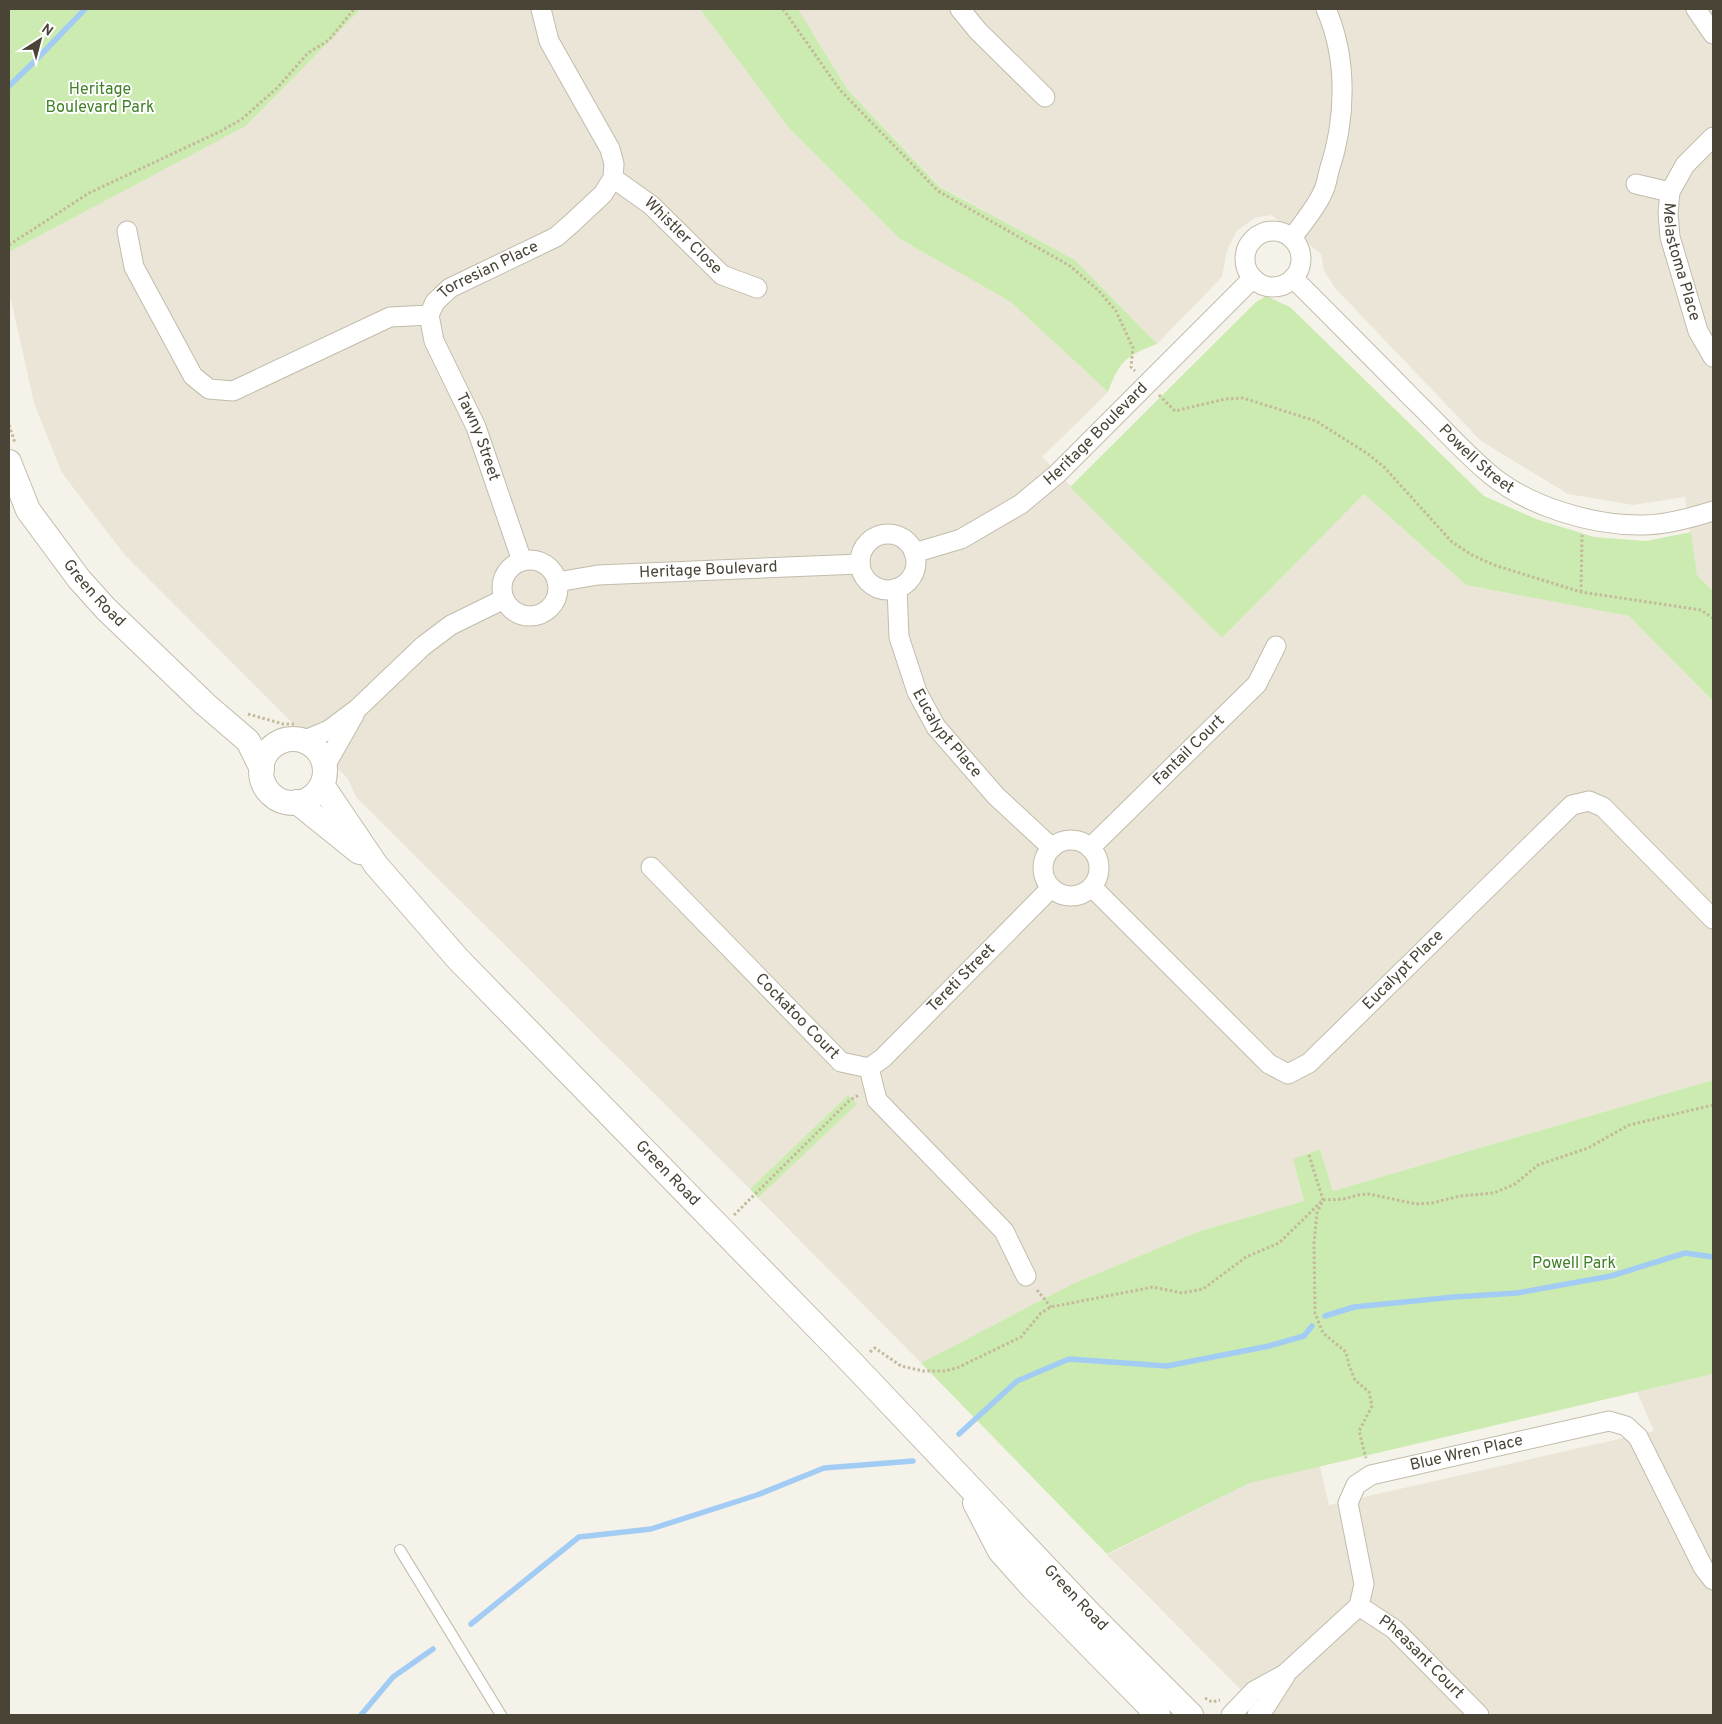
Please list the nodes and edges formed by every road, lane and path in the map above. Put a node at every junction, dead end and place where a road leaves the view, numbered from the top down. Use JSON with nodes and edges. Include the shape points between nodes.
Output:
{"nodes":[{"id":1,"x":354,"y":9,"type":"edge"},
{"id":2,"x":541,"y":9,"type":"edge"},
{"id":3,"x":783,"y":9,"type":"edge"},
{"id":4,"x":960,"y":9,"type":"edge"},
{"id":5,"x":1326,"y":9,"type":"edge"},
{"id":6,"x":1696,"y":9,"type":"edge"},
{"id":7,"x":1713,"y":34,"type":"edge"},
{"id":8,"x":1045,"y":97,"type":"dead end"},
{"id":9,"x":1713,"y":137,"type":"edge"},
{"id":10,"x":613,"y":178,"type":"junction"},
{"id":11,"x":1636,"y":184,"type":"dead end"},
{"id":12,"x":1670,"y":192,"type":"junction"},
{"id":13,"x":127,"y":231,"type":"dead end"},
{"id":14,"x":1292,"y":238,"type":"junction"},
{"id":15,"x":9,"y":245,"type":"edge"},
{"id":16,"x":1253,"y":278,"type":"junction"},
{"id":17,"x":1293,"y":278,"type":"junction"},
{"id":18,"x":757,"y":288,"type":"dead end"},
{"id":19,"x":429,"y":316,"type":"junction"},
{"id":20,"x":1713,"y":357,"type":"edge"},
{"id":21,"x":1147,"y":384,"type":"junction"},
{"id":22,"x":9,"y":425,"type":"edge"},
{"id":23,"x":12,"y":453,"type":"edge"},
{"id":24,"x":1713,"y":511,"type":"edge"},
{"id":25,"x":1584,"y":518,"type":"junction"},
{"id":26,"x":914,"y":553,"type":"junction"},
{"id":27,"x":522,"y":561,"type":"junction"},
{"id":28,"x":860,"y":564,"type":"junction"},
{"id":29,"x":557,"y":582,"type":"junction"},
{"id":30,"x":897,"y":588,"type":"junction"},
{"id":31,"x":1581,"y":592,"type":"junction"},
{"id":32,"x":504,"y":599,"type":"junction"},
{"id":33,"x":1713,"y":618,"type":"edge"},
{"id":34,"x":1276,"y":646,"type":"dead end"},
{"id":35,"x":205,"y":704,"type":"junction"},
{"id":36,"x":357,"y":709,"type":"junction"},
{"id":37,"x":244,"y":712,"type":"dead end"},
{"id":38,"x":295,"y":735,"type":"junction"},
{"id":39,"x":262,"y":769,"type":"junction"},
{"id":40,"x":323,"y":775,"type":"junction"},
{"id":41,"x":297,"y":802,"type":"junction"},
{"id":42,"x":1052,"y":848,"type":"junction"},
{"id":43,"x":1090,"y":848,"type":"junction"},
{"id":44,"x":376,"y":866,"type":"junction"},
{"id":45,"x":652,"y":867,"type":"dead end"},
{"id":46,"x":1092,"y":887,"type":"junction"},
{"id":47,"x":1052,"y":888,"type":"junction"},
{"id":48,"x":1713,"y":919,"type":"edge"},
{"id":49,"x":869,"y":1068,"type":"junction"},
{"id":50,"x":874,"y":1089,"type":"junction"},
{"id":51,"x":1713,"y":1105,"type":"edge"},
{"id":52,"x":1309,"y":1154,"type":"dead end"},
{"id":53,"x":1323,"y":1200,"type":"junction"},
{"id":54,"x":721,"y":1228,"type":"junction"},
{"id":55,"x":1026,"y":1276,"type":"dead end"},
{"id":56,"x":853,"y":1364,"type":"junction"},
{"id":57,"x":1371,"y":1475,"type":"junction"},
{"id":58,"x":962,"y":1479,"type":"junction"},
{"id":59,"x":400,"y":1550,"type":"dead end"},
{"id":60,"x":1713,"y":1580,"type":"edge"},
{"id":61,"x":1359,"y":1606,"type":"junction"},
{"id":62,"x":1285,"y":1674,"type":"junction"},
{"id":63,"x":1227,"y":1696,"type":"dead end"},
{"id":64,"x":1195,"y":1705,"type":"edge"},
{"id":65,"x":501,"y":1715,"type":"edge"},
{"id":66,"x":1157,"y":1715,"type":"edge"},
{"id":67,"x":1231,"y":1715,"type":"edge"},
{"id":68,"x":1257,"y":1715,"type":"edge"},
{"id":69,"x":1478,"y":1715,"type":"edge"}],
"edges":[{"from":1,"to":15,"type":"path","via":[[329,40],[308,53],[277,88],[242,119],[89,193]]},
{"from":2,"to":10,"type":"street","via":[[548,41],[610,149]]},
{"from":3,"to":21,"type":"path","via":[[840,90],[938,191],[1070,266],[1099,291],[1116,311],[1133,348],[1131,368]]},
{"from":4,"to":8,"type":"street"},
{"from":5,"to":14,"type":"street","via":[[1333,24],[1340,64],[1341,109],[1336,149],[1322,194]]},
{"from":6,"to":7,"type":"street"},
{"from":9,"to":12,"type":"street","name":"Melastoma Place","via":[[1685,165]]},
{"from":10,"to":18,"type":"street","name":"Whistler Close","via":[[651,204],[722,275]]},
{"from":10,"to":19,"type":"street","name":"Torresian Place","via":[[603,194],[556,237],[450,288],[435,302]]},
{"from":11,"to":12,"type":"street","name":"Melastoma Place"},
{"from":12,"to":20,"type":"street","name":"Melastoma Place","via":[[1670,237],[1698,331]]},
{"from":13,"to":19,"type":"street","name":"Torresian Place","via":[[134,267],[193,376],[210,389],[233,391],[390,317]]},
{"from":14,"to":16,"type":"street","via":[[1274,231],[1256,236],[1246,252],[1245,261]]},
{"from":14,"to":17,"type":"street","via":[[1297,245],[1300,262]]},
{"from":16,"to":17,"type":"street","via":[[1261,284],[1278,286]]},
{"from":16,"to":21,"type":"street","name":"Heritage Boulevard"},
{"from":17,"to":25,"type":"street","name":"Powell Street","via":[[1492,476],[1522,495],[1562,513]]},
{"from":19,"to":27,"type":"street","name":"Tawny Street","via":[[434,340],[476,427]]},
{"from":21,"to":26,"type":"street","name":"Heritage Boulevard","via":[[1057,474],[1021,504],[961,538]]},
{"from":21,"to":31,"type":"path","via":[[1175,411],[1243,398],[1316,421],[1384,467],[1452,542],[1472,555]]},
{"from":22,"to":23,"type":"path"},
{"from":23,"to":35,"type":"street","name":"Green Road","via":[[28,510],[79,579]]},
{"from":24,"to":25,"type":"street","name":"Powell Street","via":[[1640,526]]},
{"from":25,"to":31,"type":"path"},
{"from":26,"to":28,"type":"street","via":[[904,539],[886,534],[869,541],[861,554]]},
{"from":26,"to":30,"type":"street","via":[[915,570],[911,578]]},
{"from":27,"to":29,"type":"street","via":[[541,562],[549,567]]},
{"from":27,"to":32,"type":"street","via":[[507,572],[502,590]]},
{"from":28,"to":29,"type":"street","name":"Heritage Boulevard","via":[[598,575]]},
{"from":28,"to":30,"type":"street","via":[[871,584],[879,588]]},
{"from":29,"to":32,"type":"street","via":[[555,600],[550,607],[535,615],[518,613]]},
{"from":30,"to":42,"type":"street","name":"Eucalypt Place","via":[[899,637],[917,692],[936,727],[996,796]]},
{"from":31,"to":33,"type":"path","via":[[1701,610]]},
{"from":32,"to":36,"type":"street","via":[[451,626],[423,646]]},
{"from":34,"to":43,"type":"street","name":"Fantail Court","via":[[1257,684]]},
{"from":35,"to":38,"type":"street","name":"Green Road","via":[[257,731]]},
{"from":35,"to":39,"type":"street","name":"Green Road","via":[[248,742]]},
{"from":36,"to":38,"type":"street","via":[[328,730]]},
{"from":36,"to":40,"type":"street"},
{"from":37,"to":38,"type":"path","via":[[283,724]]},
{"from":38,"to":39,"type":"street","via":[[268,751]]},
{"from":38,"to":40,"type":"street","via":[[318,750],[322,757]]},
{"from":39,"to":41,"type":"street","via":[[263,780],[276,798]]},
{"from":40,"to":41,"type":"street","via":[[316,794]]},
{"from":40,"to":44,"type":"street","name":"Green Road"},
{"from":41,"to":44,"type":"street","name":"Green Road"},
{"from":42,"to":43,"type":"street","via":[[1063,841],[1073,840]]},
{"from":42,"to":47,"type":"street","via":[[1044,861],[1043,871]]},
{"from":43,"to":46,"type":"street","via":[[1099,863],[1099,872]]},
{"from":44,"to":54,"type":"street","name":"Green Road","via":[[458,959]]},
{"from":45,"to":49,"type":"street","name":"Cockatoo Court","via":[[840,1062]]},
{"from":46,"to":47,"type":"street","via":[[1076,896],[1068,896]]},
{"from":46,"to":48,"type":"street","name":"Eucalypt Place","via":[[1268,1064],[1288,1074],[1309,1063],[1572,805],[1589,801],[1603,807]]},
{"from":47,"to":49,"type":"street","name":"Tereti Street","via":[[883,1058]]},
{"from":49,"to":50,"type":"street"},
{"from":50,"to":54,"type":"path","via":[[850,1100]]},
{"from":50,"to":55,"type":"street","via":[[877,1100],[1004,1231]]},
{"from":51,"to":53,"type":"path","via":[[1629,1125],[1588,1148],[1538,1165],[1516,1184],[1494,1193],[1416,1204],[1369,1194],[1344,1200]]},
{"from":52,"to":53,"type":"path"},
{"from":53,"to":56,"type":"path","via":[[1279,1243],[1246,1257],[1203,1289],[1182,1293],[1153,1287],[1050,1306],[1020,1337],[957,1368],[944,1371],[901,1366],[876,1348]]},
{"from":53,"to":57,"type":"path","via":[[1317,1213],[1314,1243],[1315,1313],[1324,1333],[1346,1352],[1355,1380],[1370,1392],[1372,1406],[1359,1431]]},
{"from":54,"to":56,"type":"street","name":"Green Road"},
{"from":56,"to":58,"type":"street","name":"Green Road"},
{"from":57,"to":60,"type":"street","name":"Blue Wren Place","via":[[1609,1421],[1626,1426],[1638,1437]]},
{"from":57,"to":61,"type":"street","name":"Blue Wren Place","via":[[1356,1485],[1348,1503],[1364,1584]]},
{"from":58,"to":64,"type":"street","name":"Green Road","via":[[1090,1614]]},
{"from":58,"to":66,"type":"street","name":"Green Road","via":[[1000,1551]]},
{"from":59,"to":65,"type":"lane"},
{"from":61,"to":62,"type":"street"},
{"from":61,"to":69,"type":"street","name":"Pheasant Court","via":[[1394,1629]]},
{"from":62,"to":67,"type":"street","via":[[1254,1691]]},
{"from":62,"to":68,"type":"street"},
{"from":63,"to":64,"type":"path","via":[[1219,1701]]}]}
